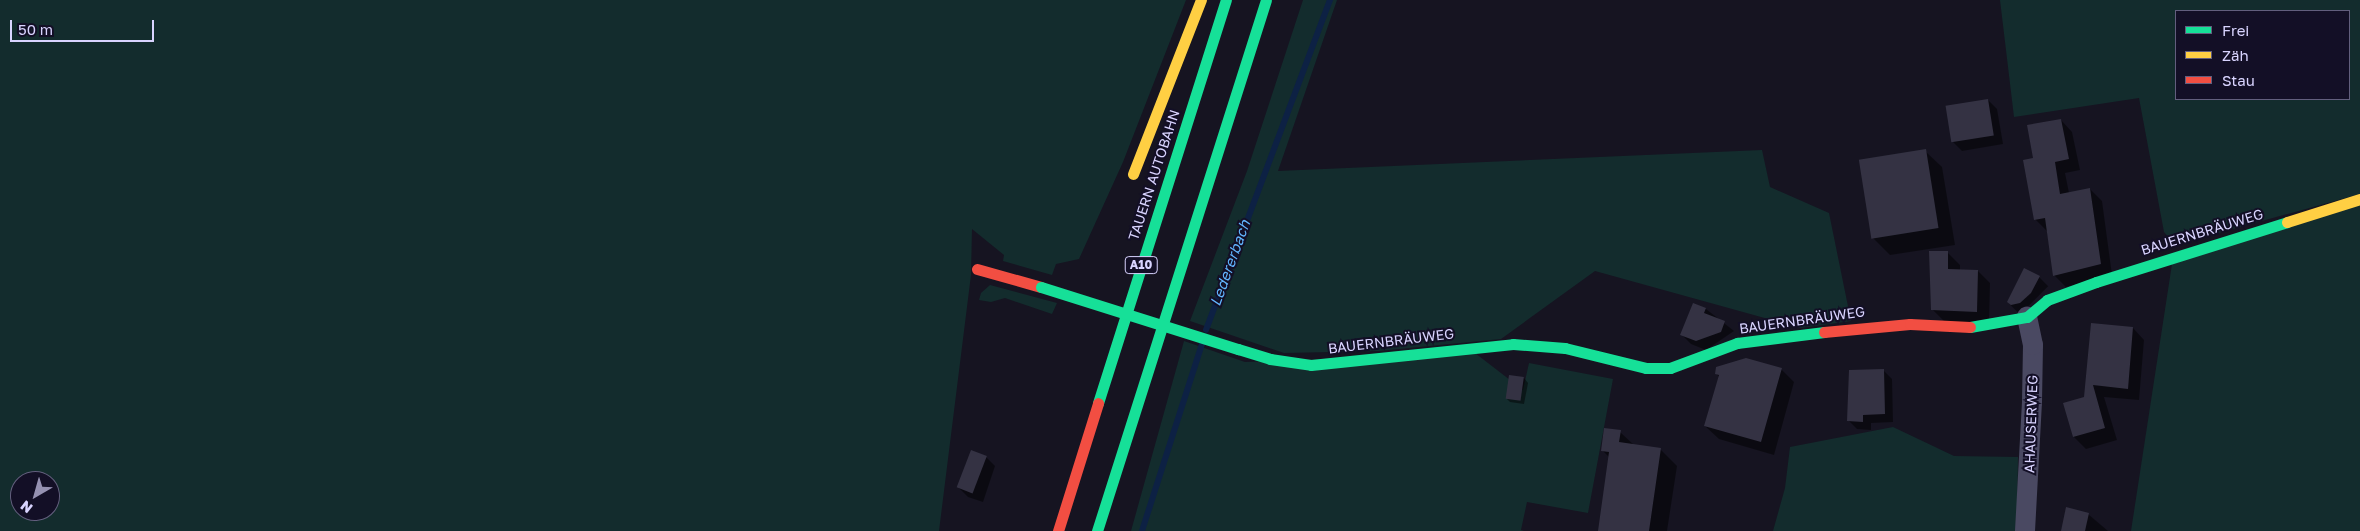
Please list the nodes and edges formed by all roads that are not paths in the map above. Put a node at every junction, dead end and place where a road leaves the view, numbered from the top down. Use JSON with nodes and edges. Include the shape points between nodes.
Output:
{"nodes":[{"id":1,"x":1201,"y":0,"type":"edge"},
{"id":2,"x":1226,"y":0,"type":"edge"},
{"id":3,"x":1266,"y":0,"type":"edge"},
{"id":4,"x":1133,"y":174,"type":"dead end"},
{"id":5,"x":2360,"y":199,"type":"edge"},
{"id":6,"x":977,"y":269,"type":"dead end"},
{"id":7,"x":2027,"y":317,"type":"junction"},
{"id":8,"x":1058,"y":531,"type":"edge"},
{"id":9,"x":1097,"y":531,"type":"edge"},
{"id":10,"x":2025,"y":531,"type":"edge"}],
"edges":[{"from":1,"to":4,"type":"main road"},
{"from":2,"to":8,"type":"main road","name":"TAUERN AUTOBAHN","number":"A10"},
{"from":3,"to":9,"type":"main road","number":"A10"},
{"from":5,"to":7,"type":"main road","name":"BAUERNBRÄUWEG","via":[[2096,282],[2047,300]]},
{"from":6,"to":7,"type":"main road","name":"BAUERNBRÄUWEG","bridge":true,"via":[[1238,350],[1311,365],[1513,344],[1564,348],[1646,368],[1670,368],[1737,344],[1884,325],[1980,328]]},
{"from":7,"to":10,"type":"street","name":"AHAUSERWEG","via":[[2032,346],[2032,392]]}]}
